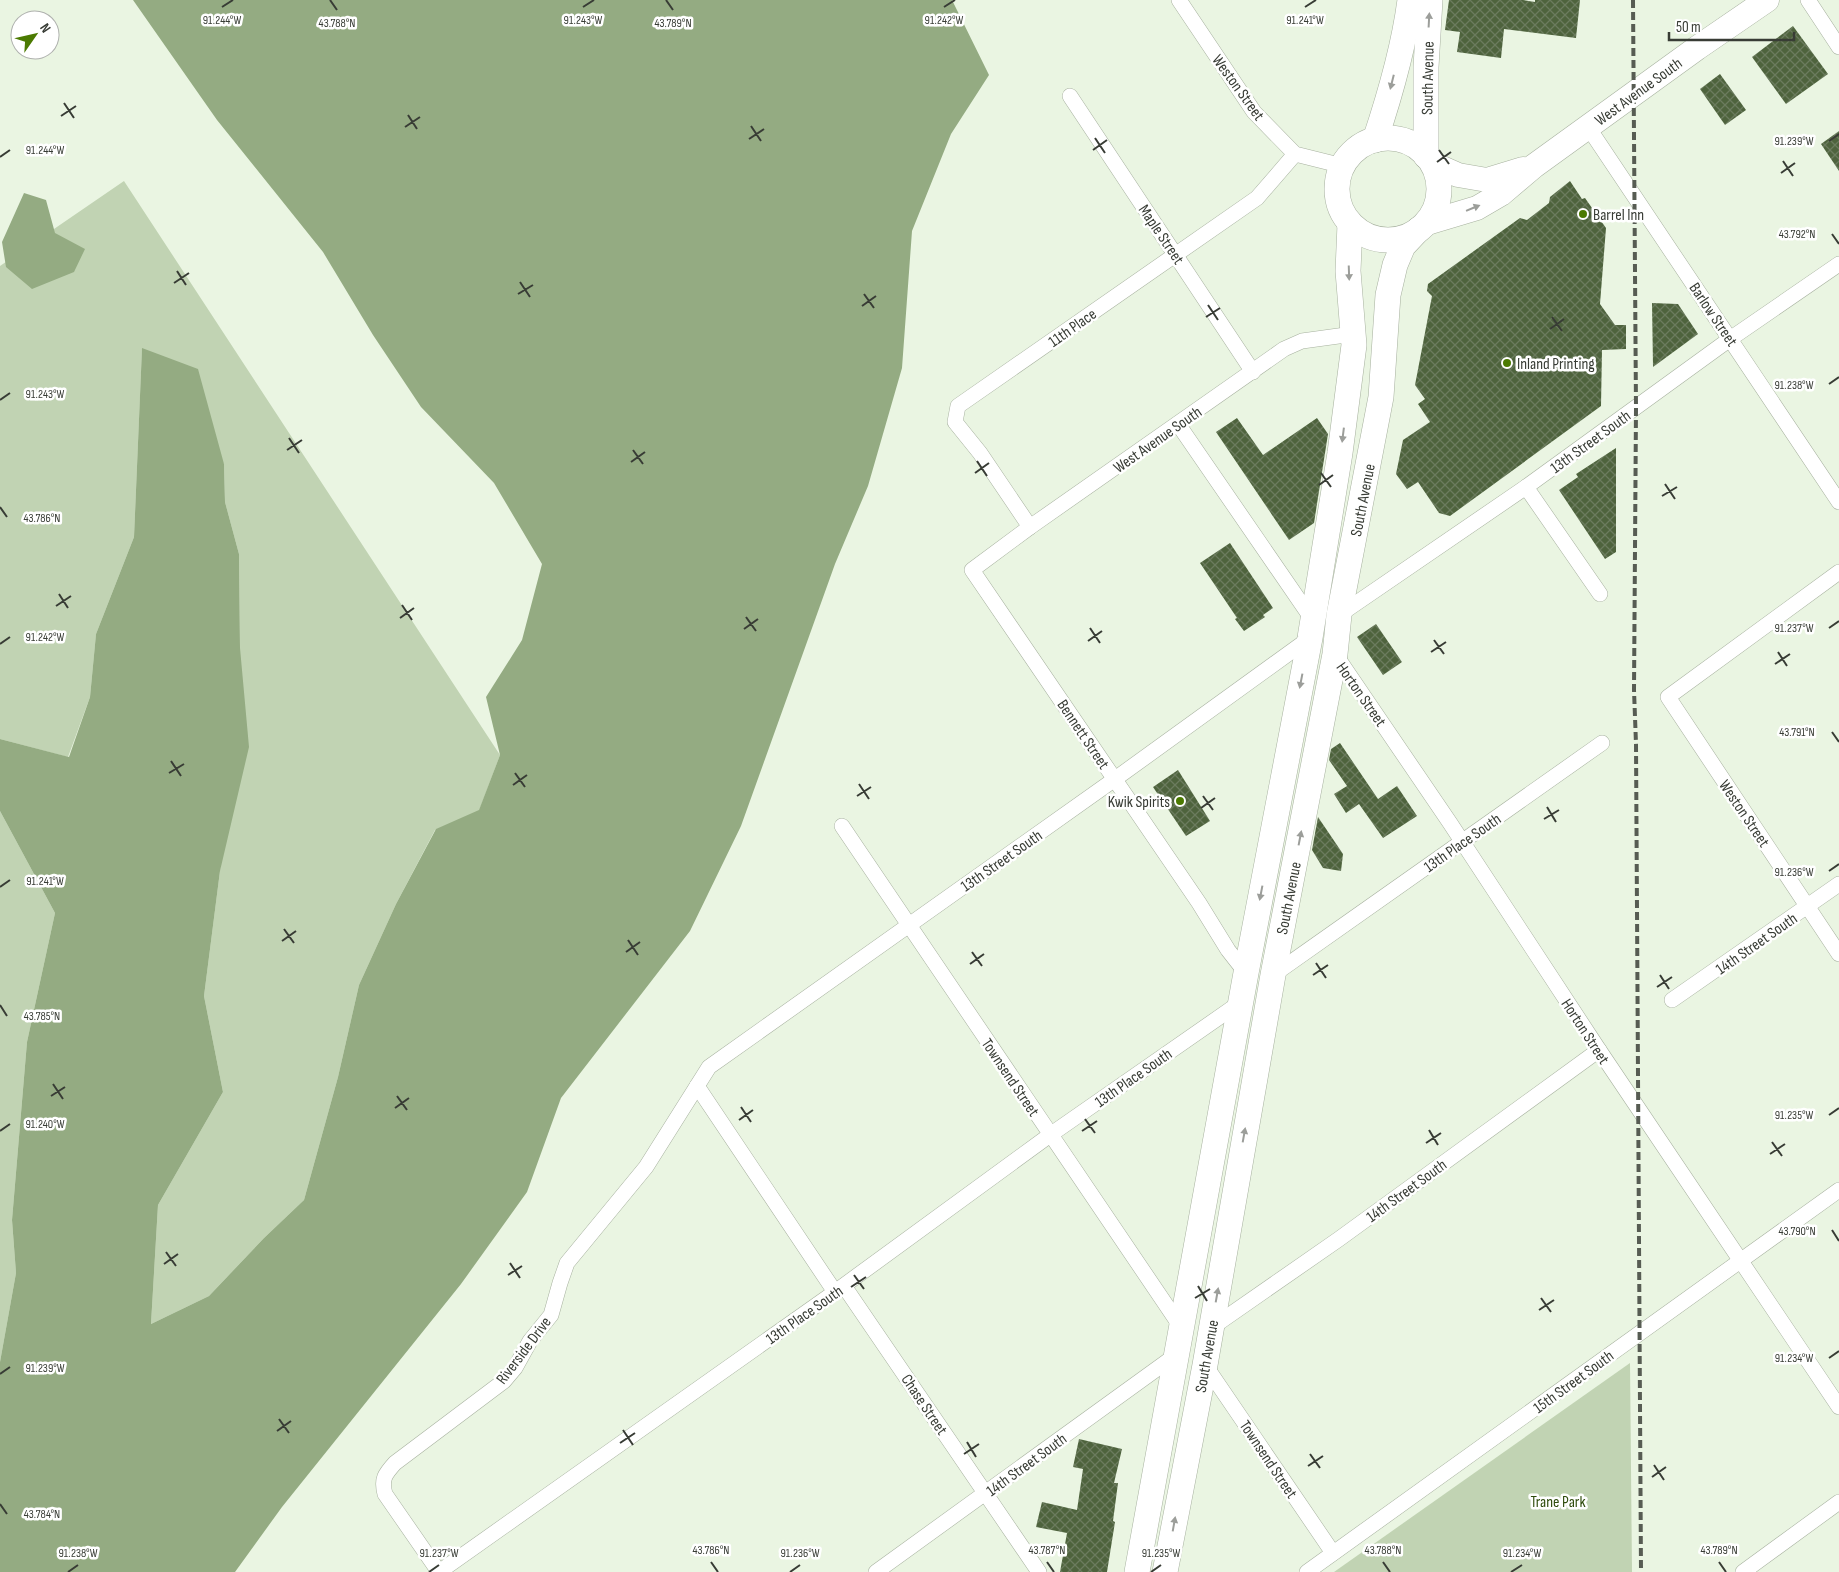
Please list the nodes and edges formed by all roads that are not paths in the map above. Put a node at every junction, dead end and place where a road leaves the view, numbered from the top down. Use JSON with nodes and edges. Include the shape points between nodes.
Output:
{"nodes":[{"id":1,"x":1179,"y":0,"type":"edge"},
{"id":2,"x":1410,"y":0,"type":"edge"},
{"id":3,"x":1430,"y":0,"type":"edge"},
{"id":4,"x":1767,"y":0,"type":"edge"},
{"id":5,"x":1808,"y":0,"type":"edge"},
{"id":6,"x":1839,"y":47,"type":"edge"},
{"id":7,"x":1070,"y":96,"type":"dead end"},
{"id":8,"x":1588,"y":128,"type":"junction"},
{"id":9,"x":1375,"y":140,"type":"junction"},
{"id":10,"x":1295,"y":154,"type":"junction"},
{"id":11,"x":1430,"y":160,"type":"junction"},
{"id":12,"x":1343,"y":166,"type":"junction"},
{"id":13,"x":1534,"y":166,"type":"junction"},
{"id":14,"x":1350,"y":224,"type":"junction"},
{"id":15,"x":1422,"y":227,"type":"junction"},
{"id":16,"x":1176,"y":255,"type":"junction"},
{"id":17,"x":1839,"y":264,"type":"edge"},
{"id":18,"x":1353,"y":334,"type":"junction"},
{"id":19,"x":1730,"y":339,"type":"junction"},
{"id":20,"x":1253,"y":372,"type":"junction"},
{"id":21,"x":1178,"y":424,"type":"junction"},
{"id":22,"x":1526,"y":487,"type":"junction"},
{"id":23,"x":1839,"y":502,"type":"edge"},
{"id":24,"x":1030,"y":527,"type":"junction"},
{"id":25,"x":972,"y":570,"type":"joint"},
{"id":26,"x":1839,"y":572,"type":"edge"},
{"id":27,"x":1600,"y":594,"type":"dead end"},
{"id":28,"x":1339,"y":615,"type":"junction"},
{"id":29,"x":1311,"y":628,"type":"junction"},
{"id":30,"x":1335,"y":654,"type":"junction"},
{"id":31,"x":1602,"y":743,"type":"dead end"},
{"id":32,"x":1115,"y":779,"type":"junction"},
{"id":33,"x":842,"y":826,"type":"dead end"},
{"id":34,"x":1462,"y":841,"type":"junction"},
{"id":35,"x":1839,"y":884,"type":"edge"},
{"id":36,"x":1808,"y":907,"type":"junction"},
{"id":37,"x":908,"y":926,"type":"junction"},
{"id":38,"x":1839,"y":954,"type":"edge"},
{"id":39,"x":1246,"y":973,"type":"junction"},
{"id":40,"x":1272,"y":975,"type":"junction"},
{"id":41,"x":1672,"y":1000,"type":"dead end"},
{"id":42,"x":1241,"y":1002,"type":"junction"},
{"id":43,"x":1599,"y":1050,"type":"junction"},
{"id":44,"x":697,"y":1086,"type":"junction"},
{"id":45,"x":1050,"y":1135,"type":"junction"},
{"id":46,"x":1839,"y":1190,"type":"edge"},
{"id":47,"x":1741,"y":1262,"type":"junction"},
{"id":48,"x":839,"y":1289,"type":"junction"},
{"id":49,"x":1181,"y":1327,"type":"junction"},
{"id":50,"x":1211,"y":1328,"type":"junction"},
{"id":51,"x":1176,"y":1355,"type":"junction"},
{"id":52,"x":1205,"y":1365,"type":"junction"},
{"id":53,"x":1839,"y":1407,"type":"edge"},
{"id":54,"x":985,"y":1493,"type":"junction"},
{"id":55,"x":1839,"y":1502,"type":"edge"},
{"id":56,"x":1333,"y":1553,"type":"junction"},
{"id":57,"x":439,"y":1572,"type":"edge"},
{"id":58,"x":876,"y":1572,"type":"edge"},
{"id":59,"x":1039,"y":1572,"type":"edge"},
{"id":60,"x":1136,"y":1572,"type":"edge"},
{"id":61,"x":1165,"y":1572,"type":"edge"},
{"id":62,"x":1307,"y":1572,"type":"edge"},
{"id":63,"x":1743,"y":1572,"type":"edge"}],
"edges":[{"from":1,"to":10,"type":"street","name":"Weston Street","via":[[1254,112]]},
{"from":2,"to":9,"type":"highway","name":"South Avenue","one_way":true,"via":[[1398,60]]},
{"from":11,"to":3,"type":"highway","name":"South Avenue","one_way":true,"via":[[1426,67]]},
{"from":4,"to":8,"type":"main road","name":"West Avenue South"},
{"from":5,"to":6,"type":"street"},
{"from":7,"to":16,"type":"street","name":"Maple Street"},
{"from":8,"to":13,"type":"main road","name":"West Avenue South"},
{"from":8,"to":19,"type":"street","name":"Barlow Street"},
{"from":9,"to":11,"type":"highway","via":[[1403,141]]},
{"from":9,"to":12,"type":"highway","name":"South Avenue","via":[[1350,155]]},
{"from":10,"to":12,"type":"street"},
{"from":10,"to":16,"type":"street","name":"11th Place","via":[[1257,198]]},
{"from":11,"to":13,"type":"main road","name":"West Avenue South","via":[[1458,175],[1487,180]]},
{"from":11,"to":15,"type":"highway","name":"South Avenue","via":[[1438,194],[1436,205]]},
{"from":12,"to":14,"type":"highway","name":"South Avenue","via":[[1337,191],[1339,204]]},
{"from":15,"to":13,"type":"main road","name":"West Avenue South","one_way":true,"via":[[1477,208],[1501,194]]},
{"from":14,"to":15,"type":"highway","via":[[1363,234],[1388,240],[1409,236]]},
{"from":14,"to":18,"type":"highway","name":"South Avenue","one_way":true,"via":[[1348,271]]},
{"from":15,"to":28,"type":"highway","name":"South Avenue","via":[[1400,252],[1388,295],[1381,397]]},
{"from":16,"to":20,"type":"street","name":"Maple Street"},
{"from":16,"to":24,"type":"street","name":"11th Place","via":[[958,406],[956,422]]},
{"from":17,"to":19,"type":"street","name":"13th Street South"},
{"from":18,"to":20,"type":"street","name":"West Avenue South","via":[[1302,341]]},
{"from":18,"to":29,"type":"highway","name":"South Avenue","one_way":true,"via":[[1340,453]]},
{"from":19,"to":22,"type":"street","name":"13th Street South"},
{"from":19,"to":23,"type":"street","name":"Barlow Street"},
{"from":20,"to":21,"type":"street","name":"West Avenue South"},
{"from":21,"to":24,"type":"street","name":"West Avenue South"},
{"from":21,"to":29,"type":"street"},
{"from":22,"to":27,"type":"street"},
{"from":22,"to":28,"type":"street","name":"13th Street South"},
{"from":24,"to":25,"type":"street","name":"West Avenue South"},
{"from":25,"to":32,"type":"street","name":"Bennett Street"},
{"from":26,"to":36,"type":"street","name":"Weston Street","via":[[1668,697]]},
{"from":28,"to":30,"type":"highway","name":"South Avenue"},
{"from":29,"to":32,"type":"street","name":"13th Street South"},
{"from":29,"to":39,"type":"highway","name":"South Avenue","one_way":true},
{"from":30,"to":34,"type":"street","name":"Horton Street"},
{"from":40,"to":30,"type":"highway","name":"South Avenue","one_way":true},
{"from":31,"to":34,"type":"street","name":"13th Place South"},
{"from":32,"to":37,"type":"street","name":"13th Street South"},
{"from":32,"to":39,"type":"street","name":"Bennett Street"},
{"from":33,"to":37,"type":"street","name":"Townsend Street"},
{"from":34,"to":40,"type":"street","name":"13th Place South"},
{"from":34,"to":43,"type":"street","name":"Horton Street"},
{"from":35,"to":36,"type":"street","name":"14th Street South"},
{"from":36,"to":38,"type":"street","name":"Weston Street"},
{"from":36,"to":41,"type":"street","name":"14th Street South"},
{"from":37,"to":44,"type":"street","name":"13th Street South","via":[[709,1067]]},
{"from":37,"to":45,"type":"street","name":"Townsend Street"},
{"from":39,"to":42,"type":"highway","name":"South Avenue"},
{"from":50,"to":40,"type":"highway","name":"South Avenue","one_way":true},
{"from":42,"to":45,"type":"street","name":"13th Place South"},
{"from":42,"to":49,"type":"highway","name":"South Avenue"},
{"from":43,"to":47,"type":"street","name":"Horton Street"},
{"from":43,"to":50,"type":"street","name":"14th Street South"},
{"from":44,"to":48,"type":"street","name":"Chase Street"},
{"from":44,"to":57,"type":"street","name":"Riverside Drive","via":[[646,1166],[567,1264],[551,1315],[504,1381],[384,1475],[382,1485],[385,1494]]},
{"from":45,"to":48,"type":"street","name":"13th Place South"},
{"from":45,"to":49,"type":"street","name":"Townsend Street"},
{"from":46,"to":47,"type":"street","name":"15th Street South"},
{"from":47,"to":53,"type":"street","name":"Horton Street"},
{"from":47,"to":56,"type":"street","name":"15th Street South"},
{"from":48,"to":54,"type":"street","name":"Chase Street"},
{"from":48,"to":57,"type":"street","name":"13th Place South"},
{"from":49,"to":51,"type":"highway","name":"South Avenue"},
{"from":50,"to":52,"type":"highway","name":"South Avenue"},
{"from":51,"to":54,"type":"street","name":"14th Street South"},
{"from":51,"to":60,"type":"highway","name":"South Avenue"},
{"from":52,"to":56,"type":"street","name":"Townsend Street"},
{"from":61,"to":52,"type":"highway","name":"South Avenue","one_way":true},
{"from":54,"to":58,"type":"street","name":"14th Street South"},
{"from":54,"to":59,"type":"street","name":"Chase Street"},
{"from":55,"to":63,"type":"street"},
{"from":56,"to":62,"type":"street","name":"15th Street South"}]}
